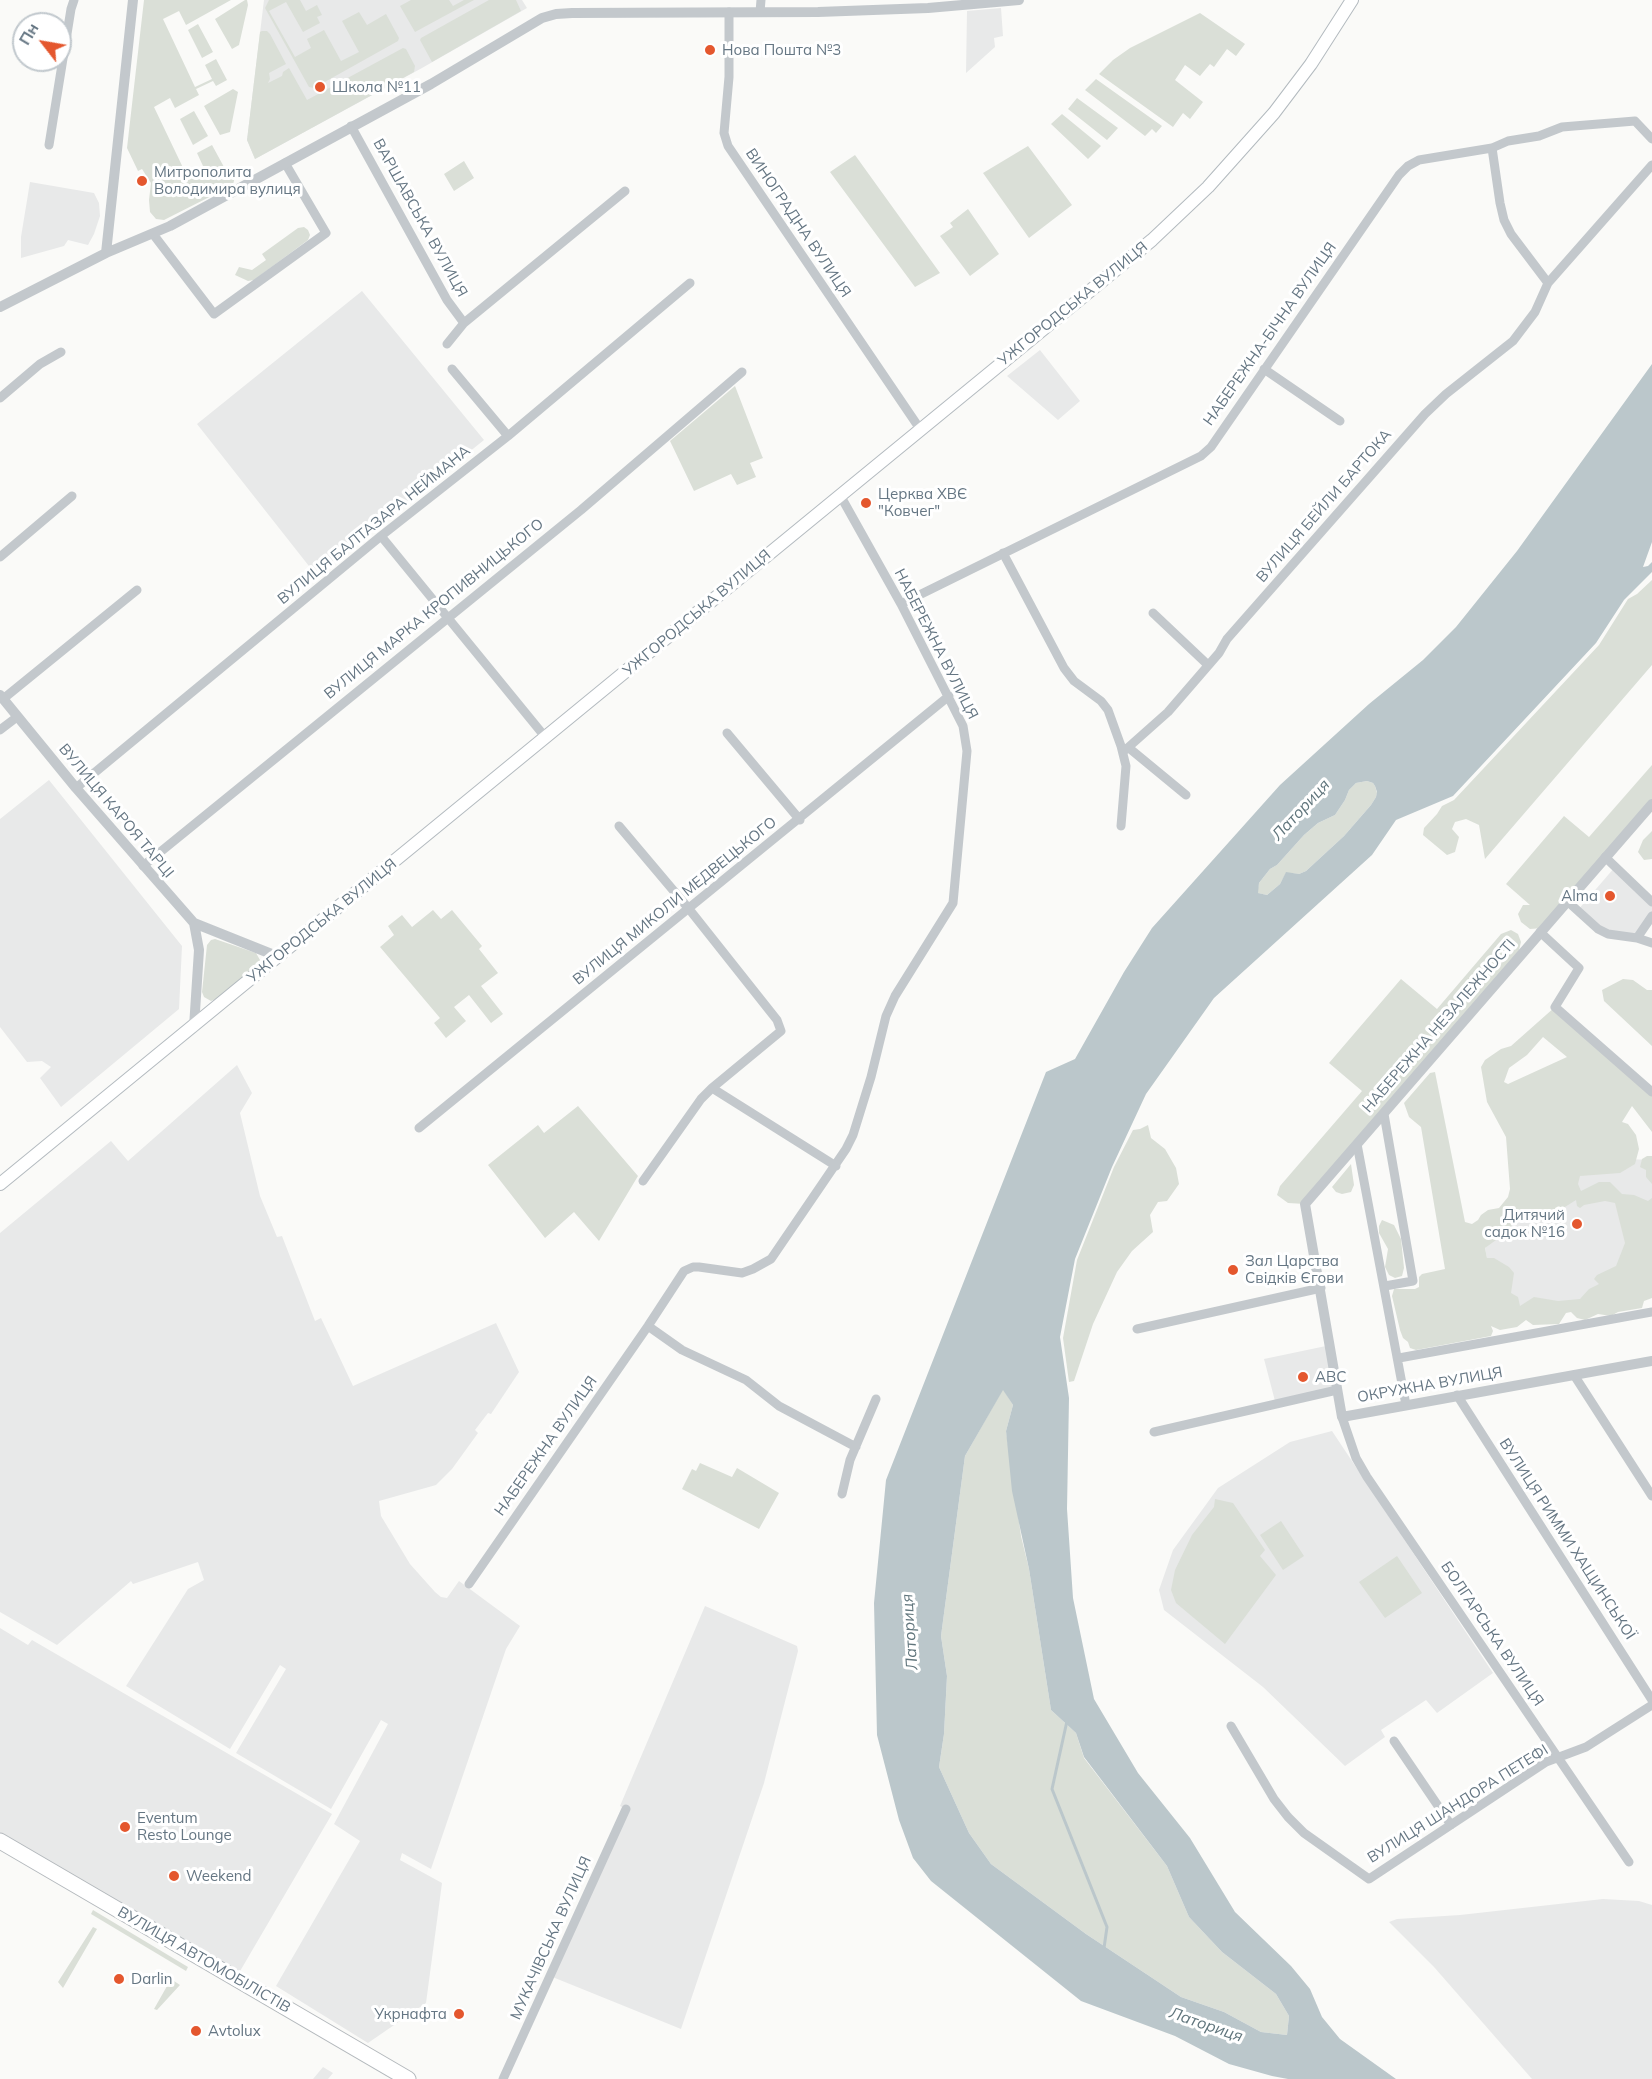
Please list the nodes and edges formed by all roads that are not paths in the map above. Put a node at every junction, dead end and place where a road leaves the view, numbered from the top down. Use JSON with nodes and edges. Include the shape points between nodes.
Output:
{"nodes":[{"id":1,"x":74,"y":0,"type":"edge"},
{"id":2,"x":133,"y":0,"type":"edge"},
{"id":3,"x":761,"y":0,"type":"edge"},
{"id":4,"x":1019,"y":0,"type":"edge"},
{"id":5,"x":1352,"y":0,"type":"edge"},
{"id":6,"x":965,"y":3,"type":"edge"},
{"id":7,"x":729,"y":12,"type":"junction"},
{"id":8,"x":760,"y":12,"type":"junction"},
{"id":9,"x":351,"y":126,"type":"junction"},
{"id":10,"x":1652,"y":139,"type":"edge"},
{"id":11,"x":49,"y":145,"type":"dead end"},
{"id":12,"x":1492,"y":148,"type":"junction"},
{"id":13,"x":285,"y":163,"type":"junction"},
{"id":14,"x":1652,"y":165,"type":"edge"},
{"id":15,"x":625,"y":191,"type":"dead end"},
{"id":16,"x":153,"y":234,"type":"junction"},
{"id":17,"x":106,"y":253,"type":"junction"},
{"id":18,"x":690,"y":283,"type":"dead end"},
{"id":19,"x":1548,"y":283,"type":"junction"},
{"id":20,"x":0,"y":307,"type":"edge"},
{"id":21,"x":464,"y":323,"type":"junction"},
{"id":22,"x":447,"y":345,"type":"dead end"},
{"id":23,"x":61,"y":352,"type":"dead end"},
{"id":24,"x":453,"y":369,"type":"dead end"},
{"id":25,"x":1264,"y":369,"type":"junction"},
{"id":26,"x":742,"y":372,"type":"dead end"},
{"id":27,"x":0,"y":398,"type":"edge"},
{"id":28,"x":1340,"y":421,"type":"dead end"},
{"id":29,"x":920,"y":429,"type":"junction"},
{"id":30,"x":508,"y":436,"type":"junction"},
{"id":31,"x":840,"y":495,"type":"junction"},
{"id":32,"x":72,"y":496,"type":"dead end"},
{"id":33,"x":381,"y":536,"type":"junction"},
{"id":34,"x":1003,"y":553,"type":"junction"},
{"id":35,"x":0,"y":557,"type":"edge"},
{"id":36,"x":137,"y":590,"type":"dead end"},
{"id":37,"x":901,"y":604,"type":"junction"},
{"id":38,"x":1153,"y":612,"type":"dead end"},
{"id":39,"x":447,"y":617,"type":"junction"},
{"id":40,"x":1208,"y":665,"type":"junction"},
{"id":41,"x":949,"y":696,"type":"junction"},
{"id":42,"x":2,"y":697,"type":"edge"},
{"id":43,"x":17,"y":717,"type":"junction"},
{"id":44,"x":0,"y":730,"type":"edge"},
{"id":45,"x":727,"y":733,"type":"dead end"},
{"id":46,"x":546,"y":738,"type":"junction"},
{"id":47,"x":1126,"y":750,"type":"junction"},
{"id":48,"x":76,"y":788,"type":"junction"},
{"id":49,"x":1186,"y":795,"type":"dead end"},
{"id":50,"x":1652,"y":804,"type":"edge"},
{"id":51,"x":800,"y":820,"type":"junction"},
{"id":52,"x":619,"y":826,"type":"dead end"},
{"id":53,"x":1121,"y":826,"type":"dead end"},
{"id":54,"x":1605,"y":857,"type":"junction"},
{"id":55,"x":143,"y":866,"type":"junction"},
{"id":56,"x":1567,"y":901,"type":"junction"},
{"id":57,"x":1652,"y":902,"type":"edge"},
{"id":58,"x":689,"y":909,"type":"junction"},
{"id":59,"x":1652,"y":916,"type":"edge"},
{"id":60,"x":194,"y":923,"type":"junction"},
{"id":61,"x":1540,"y":932,"type":"junction"},
{"id":62,"x":1637,"y":938,"type":"junction"},
{"id":63,"x":1652,"y":943,"type":"edge"},
{"id":64,"x":279,"y":957,"type":"junction"},
{"id":65,"x":194,"y":1027,"type":"junction"},
{"id":66,"x":712,"y":1088,"type":"junction"},
{"id":67,"x":1652,"y":1092,"type":"edge"},
{"id":68,"x":1384,"y":1114,"type":"junction"},
{"id":69,"x":419,"y":1128,"type":"dead end"},
{"id":70,"x":1357,"y":1144,"type":"junction"},
{"id":71,"x":836,"y":1166,"type":"junction"},
{"id":72,"x":643,"y":1181,"type":"dead end"},
{"id":73,"x":0,"y":1184,"type":"edge"},
{"id":74,"x":1385,"y":1286,"type":"junction"},
{"id":75,"x":1321,"y":1288,"type":"junction"},
{"id":76,"x":1652,"y":1312,"type":"edge"},
{"id":77,"x":648,"y":1326,"type":"junction"},
{"id":78,"x":1137,"y":1329,"type":"dead end"},
{"id":79,"x":1399,"y":1358,"type":"junction"},
{"id":80,"x":1652,"y":1361,"type":"edge"},
{"id":81,"x":1574,"y":1375,"type":"junction"},
{"id":82,"x":1337,"y":1390,"type":"junction"},
{"id":83,"x":1457,"y":1395,"type":"junction"},
{"id":84,"x":876,"y":1399,"type":"dead end"},
{"id":85,"x":1406,"y":1404,"type":"junction"},
{"id":86,"x":1342,"y":1417,"type":"junction"},
{"id":87,"x":1154,"y":1432,"type":"dead end"},
{"id":88,"x":856,"y":1447,"type":"junction"},
{"id":89,"x":842,"y":1494,"type":"dead end"},
{"id":90,"x":1652,"y":1496,"type":"edge"},
{"id":91,"x":470,"y":1584,"type":"dead end"},
{"id":92,"x":1652,"y":1700,"type":"edge"},
{"id":93,"x":1652,"y":1705,"type":"edge"},
{"id":94,"x":1231,"y":1726,"type":"dead end"},
{"id":95,"x":1394,"y":1741,"type":"dead end"},
{"id":96,"x":1558,"y":1758,"type":"junction"},
{"id":97,"x":626,"y":1809,"type":"dead end"},
{"id":98,"x":1451,"y":1825,"type":"junction"},
{"id":99,"x":0,"y":1841,"type":"edge"},
{"id":100,"x":1629,"y":1862,"type":"dead end"},
{"id":101,"x":408,"y":2079,"type":"edge"},
{"id":102,"x":503,"y":2079,"type":"edge"}],
"edges":[{"from":1,"to":11,"type":"street"},
{"from":2,"to":17,"type":"street"},
{"from":3,"to":8,"type":"street"},
{"from":4,"to":6,"type":"street"},
{"from":5,"to":29,"type":"main road","name":"УЖГОРОДСЬКА ВУЛИЦЯ","via":[[1296,84],[1208,187],[1152,240]]},
{"from":6,"to":8,"type":"street"},
{"from":7,"to":8,"type":"street"},
{"from":7,"to":9,"type":"street","via":[[555,14]]},
{"from":7,"to":29,"type":"street","name":"ВИНОГРАДНА ВУЛИЦЯ","via":[[724,127],[728,146]]},
{"from":9,"to":13,"type":"street"},
{"from":9,"to":21,"type":"street","name":"ВАРШАВСЬКА ВУЛИЦЯ","via":[[447,300]]},
{"from":10,"to":12,"type":"street","name":"НАБЕРЕЖНА-БІЧНА ВУЛИЦЯ","via":[[1635,121],[1562,127]]},
{"from":12,"to":19,"type":"street","via":[[1504,220]]},
{"from":12,"to":25,"type":"street","name":"НАБЕРЕЖНА-БІЧНА ВУЛИЦЯ","via":[[1419,160],[1399,174]]},
{"from":13,"to":16,"type":"street"},
{"from":13,"to":16,"type":"street","via":[[326,233],[214,314]]},
{"from":14,"to":19,"type":"street","name":"ВУЛИЦЯ БЕЙЛИ БАРТОКА"},
{"from":15,"to":21,"type":"street"},
{"from":16,"to":17,"type":"street"},
{"from":17,"to":20,"type":"street"},
{"from":18,"to":30,"type":"street","name":"ВУЛИЦЯ БАЛТАЗАРА НЕЙМАНА"},
{"from":19,"to":40,"type":"street","name":"ВУЛИЦЯ БЕЙЛИ БАРТОКА","via":[[1535,312],[1513,341],[1425,414]]},
{"from":21,"to":22,"type":"street"},
{"from":23,"to":27,"type":"street","via":[[40,364]]},
{"from":24,"to":30,"type":"street"},
{"from":25,"to":28,"type":"street"},
{"from":25,"to":34,"type":"street","name":"НАБЕРЕЖНА-БІЧНА ВУЛИЦЯ","via":[[1201,456]]},
{"from":26,"to":39,"type":"street","name":"ВУЛИЦЯ МАРКА КРОПИВНИЦЬКОГО","via":[[589,503]]},
{"from":29,"to":31,"type":"main road","name":"УЖГОРОДСЬКА ВУЛИЦЯ"},
{"from":30,"to":33,"type":"street","name":"ВУЛИЦЯ БАЛТАЗАРА НЕЙМАНА"},
{"from":31,"to":37,"type":"street","name":"НАБЕРЕЖНА ВУЛИЦЯ"},
{"from":31,"to":46,"type":"main road","name":"УЖГОРОДСЬКА ВУЛИЦЯ"},
{"from":32,"to":35,"type":"street"},
{"from":33,"to":39,"type":"street"},
{"from":33,"to":48,"type":"street","name":"ВУЛИЦЯ БАЛТАЗАРА НЕЙМАНА"},
{"from":34,"to":37,"type":"street","name":"НАБЕРЕЖНА-БІЧНА ВУЛИЦЯ"},
{"from":34,"to":47,"type":"street","via":[[1064,668],[1108,710]]},
{"from":36,"to":42,"type":"street"},
{"from":37,"to":41,"type":"street","name":"НАБЕРЕЖНА ВУЛИЦЯ"},
{"from":38,"to":40,"type":"street"},
{"from":39,"to":46,"type":"street"},
{"from":39,"to":55,"type":"street","name":"ВУЛИЦЯ МАРКА КРОПИВНИЦЬКОГО"},
{"from":40,"to":47,"type":"street","name":"ВУЛИЦЯ БЕЙЛИ БАРТОКА","via":[[1168,712]]},
{"from":41,"to":51,"type":"street","name":"ВУЛИЦЯ МИКОЛИ МЕДВЕЦЬКОГО"},
{"from":41,"to":71,"type":"street","name":"НАБЕРЕЖНА ВУЛИЦЯ","via":[[963,726],[967,751],[953,903],[886,1016],[853,1135]]},
{"from":42,"to":43,"type":"street","name":"ВУЛИЦЯ КАРОЯ ТАРЦІ"},
{"from":43,"to":44,"type":"street"},
{"from":43,"to":48,"type":"street","name":"ВУЛИЦЯ КАРОЯ ТАРЦІ"},
{"from":45,"to":51,"type":"street"},
{"from":46,"to":64,"type":"main road","name":"УЖГОРОДСЬКА ВУЛИЦЯ"},
{"from":47,"to":49,"type":"street"},
{"from":47,"to":53,"type":"street"},
{"from":48,"to":55,"type":"street","name":"ВУЛИЦЯ КАРОЯ ТАРЦІ"},
{"from":50,"to":54,"type":"street","name":"НАБЕРЕЖНА НЕЗАЛЕЖНОСТІ"},
{"from":51,"to":58,"type":"street","name":"ВУЛИЦЯ МИКОЛИ МЕДВЕЦЬКОГО"},
{"from":52,"to":58,"type":"street"},
{"from":54,"to":56,"type":"street","name":"НАБЕРЕЖНА НЕЗАЛЕЖНОСТІ"},
{"from":54,"to":57,"type":"street"},
{"from":55,"to":60,"type":"street","name":"ВУЛИЦЯ КАРОЯ ТАРЦІ"},
{"from":56,"to":61,"type":"street","name":"НАБЕРЕЖНА НЕЗАЛЕЖНОСТІ"},
{"from":56,"to":62,"type":"street","via":[[1598,929]]},
{"from":58,"to":66,"type":"street","via":[[782,1031]]},
{"from":58,"to":69,"type":"street","name":"ВУЛИЦЯ МИКОЛИ МЕДВЕЦЬКОГО"},
{"from":59,"to":62,"type":"street"},
{"from":60,"to":64,"type":"street","name":"ВУЛИЦЯ КАРОЯ ТАРЦІ"},
{"from":60,"to":65,"type":"street","via":[[199,950]]},
{"from":61,"to":67,"type":"street","via":[[1579,968],[1555,1007]]},
{"from":61,"to":68,"type":"street","name":"НАБЕРЕЖНА НЕЗАЛЕЖНОСТІ"},
{"from":62,"to":63,"type":"street"},
{"from":64,"to":65,"type":"main road","name":"УЖГОРОДСЬКА ВУЛИЦЯ"},
{"from":65,"to":73,"type":"main road","name":"УЖГОРОДСЬКА ВУЛИЦЯ"},
{"from":66,"to":71,"type":"street"},
{"from":66,"to":72,"type":"street"},
{"from":68,"to":70,"type":"street","name":"НАБЕРЕЖНА НЕЗАЛЕЖНОСТІ"},
{"from":68,"to":74,"type":"street","via":[[1413,1281]]},
{"from":70,"to":74,"type":"street"},
{"from":70,"to":75,"type":"street","name":"НАБЕРЕЖНА НЕЗАЛЕЖНОСТІ","via":[[1305,1204]]},
{"from":71,"to":77,"type":"street","name":"НАБЕРЕЖНА ВУЛИЦЯ","via":[[771,1259],[742,1273],[699,1267],[684,1270]]},
{"from":74,"to":79,"type":"street"},
{"from":75,"to":78,"type":"street"},
{"from":75,"to":82,"type":"street","name":"ОКРУЖНА ВУЛИЦЯ"},
{"from":76,"to":79,"type":"street"},
{"from":77,"to":88,"type":"street","via":[[682,1350],[746,1380],[779,1406]]},
{"from":77,"to":91,"type":"street","name":"НАБЕРЕЖНА ВУЛИЦЯ"},
{"from":79,"to":85,"type":"street"},
{"from":80,"to":81,"type":"street","name":"ОКРУЖНА ВУЛИЦЯ"},
{"from":81,"to":83,"type":"street","name":"ОКРУЖНА ВУЛИЦЯ"},
{"from":81,"to":90,"type":"street"},
{"from":82,"to":86,"type":"street","name":"ОКРУЖНА ВУЛИЦЯ"},
{"from":82,"to":87,"type":"street"},
{"from":83,"to":85,"type":"street","name":"ОКРУЖНА ВУЛИЦЯ"},
{"from":83,"to":92,"type":"street","name":"ВУЛИЦЯ РИММИ ХАЩИНСЬКОЇ"},
{"from":84,"to":88,"type":"street"},
{"from":85,"to":86,"type":"street","name":"ОКРУЖНА ВУЛИЦЯ"},
{"from":86,"to":96,"type":"street","name":"БОЛГАРСЬКА ВУЛИЦЯ","via":[[1367,1477]]},
{"from":88,"to":89,"type":"street"},
{"from":93,"to":96,"type":"street","name":"ВУЛИЦЯ ШАНДОРА ПЕТЕФІ","via":[[1586,1747]]},
{"from":94,"to":98,"type":"street","name":"ВУЛИЦЯ ШАНДОРА ПЕТЕФІ","via":[[1288,1817],[1369,1879]]},
{"from":95,"to":98,"type":"street"},
{"from":96,"to":98,"type":"street","name":"ВУЛИЦЯ ШАНДОРА ПЕТЕФІ"},
{"from":96,"to":100,"type":"street","name":"БОЛГАРСЬКА ВУЛИЦЯ"},
{"from":97,"to":102,"type":"street","name":"МУКАЧІВСЬКА ВУЛИЦЯ"},
{"from":99,"to":101,"type":"highway","name":"ВУЛИЦЯ АВТОМОБІЛІСТІВ"}]}
